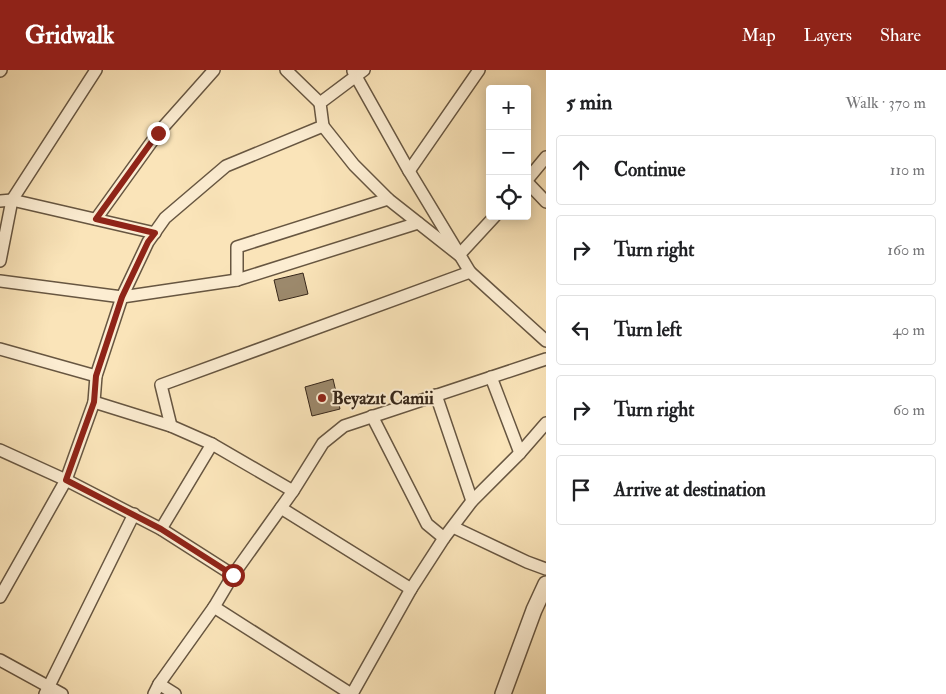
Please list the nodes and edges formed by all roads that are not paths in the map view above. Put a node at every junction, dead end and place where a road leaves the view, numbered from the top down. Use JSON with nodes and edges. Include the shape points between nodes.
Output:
{"nodes":[{"id":1,"x":96,"y":70,"type":"edge"},
{"id":2,"x":214,"y":70,"type":"edge"},
{"id":3,"x":286,"y":70,"type":"edge"},
{"id":4,"x":479,"y":70,"type":"edge"},
{"id":5,"x":358,"y":72,"type":"edge"},
{"id":6,"x":320,"y":103,"type":"junction"},
{"id":7,"x":323,"y":126,"type":"junction"},
{"id":8,"x":546,"y":157,"type":"edge"},
{"id":9,"x":409,"y":171,"type":"junction"},
{"id":10,"x":531,"y":176,"type":"edge"},
{"id":11,"x":531,"y":185,"type":"edge"},
{"id":12,"x":388,"y":199,"type":"junction"},
{"id":13,"x":12,"y":200,"type":"junction"},
{"id":14,"x":0,"y":201,"type":"edge"},
{"id":15,"x":546,"y":202,"type":"edge"},
{"id":16,"x":96,"y":219,"type":"junction"},
{"id":17,"x":490,"y":220,"type":"edge"},
{"id":18,"x":418,"y":223,"type":"junction"},
{"id":19,"x":155,"y":233,"type":"junction"},
{"id":20,"x":459,"y":255,"type":"junction"},
{"id":21,"x":0,"y":261,"type":"edge"},
{"id":22,"x":470,"y":272,"type":"junction"},
{"id":23,"x":237,"y":280,"type":"junction"},
{"id":24,"x":0,"y":281,"type":"edge"},
{"id":25,"x":122,"y":297,"type":"junction"},
{"id":26,"x":546,"y":341,"type":"edge"},
{"id":27,"x":0,"y":349,"type":"edge"},
{"id":28,"x":546,"y":359,"type":"edge"},
{"id":29,"x":96,"y":376,"type":"junction"},
{"id":30,"x":490,"y":377,"type":"junction"},
{"id":31,"x":436,"y":395,"type":"junction"},
{"id":32,"x":94,"y":402,"type":"junction"},
{"id":33,"x":372,"y":416,"type":"junction"},
{"id":34,"x":546,"y":423,"type":"edge"},
{"id":35,"x":171,"y":426,"type":"junction"},
{"id":36,"x":212,"y":444,"type":"junction"},
{"id":37,"x":0,"y":450,"type":"edge"},
{"id":38,"x":520,"y":453,"type":"junction"},
{"id":39,"x":66,"y":480,"type":"junction"},
{"id":40,"x":293,"y":491,"type":"junction"},
{"id":41,"x":472,"y":501,"type":"junction"},
{"id":42,"x":281,"y":508,"type":"junction"},
{"id":43,"x":134,"y":514,"type":"junction"},
{"id":44,"x":453,"y":526,"type":"junction"},
{"id":45,"x":161,"y":529,"type":"junction"},
{"id":46,"x":444,"y":538,"type":"junction"},
{"id":47,"x":546,"y":569,"type":"edge"},
{"id":48,"x":233,"y":575,"type":"junction"},
{"id":49,"x":546,"y":584,"type":"edge"},
{"id":50,"x":411,"y":589,"type":"junction"},
{"id":51,"x":0,"y":597,"type":"edge"},
{"id":52,"x":214,"y":607,"type":"junction"},
{"id":53,"x":0,"y":660,"type":"edge"},
{"id":54,"x":157,"y":689,"type":"edge"},
{"id":55,"x":48,"y":690,"type":"edge"},
{"id":56,"x":62,"y":694,"type":"edge"},
{"id":57,"x":175,"y":694,"type":"edge"},
{"id":58,"x":351,"y":694,"type":"edge"},
{"id":59,"x":503,"y":694,"type":"edge"}],
"edges":[{"from":1,"to":13,"type":"street"},
{"from":2,"to":16,"type":"street","via":[[158,133]]},
{"from":3,"to":6,"type":"street"},
{"from":4,"to":9,"type":"street"},
{"from":5,"to":6,"type":"street"},
{"from":5,"to":9,"type":"street"},
{"from":6,"to":7,"type":"street"},
{"from":7,"to":12,"type":"street"},
{"from":7,"to":19,"type":"street","via":[[226,166],[166,218]]},
{"from":8,"to":10,"type":"street"},
{"from":9,"to":20,"type":"street"},
{"from":11,"to":15,"type":"street"},
{"from":12,"to":18,"type":"street"},
{"from":12,"to":23,"type":"street","via":[[237,247]]},
{"from":13,"to":14,"type":"street"},
{"from":13,"to":16,"type":"street"},
{"from":13,"to":21,"type":"street"},
{"from":16,"to":19,"type":"street"},
{"from":17,"to":20,"type":"street"},
{"from":18,"to":20,"type":"street"},
{"from":18,"to":23,"type":"street"},
{"from":19,"to":25,"type":"street"},
{"from":20,"to":22,"type":"street"},
{"from":22,"to":26,"type":"street"},
{"from":22,"to":35,"type":"street","via":[[161,385]]},
{"from":23,"to":25,"type":"street"},
{"from":24,"to":25,"type":"street"},
{"from":25,"to":29,"type":"street"},
{"from":27,"to":29,"type":"street"},
{"from":28,"to":30,"type":"street"},
{"from":29,"to":32,"type":"street"},
{"from":30,"to":31,"type":"street"},
{"from":30,"to":38,"type":"street"},
{"from":31,"to":33,"type":"street"},
{"from":31,"to":41,"type":"street"},
{"from":32,"to":35,"type":"street"},
{"from":32,"to":39,"type":"street"},
{"from":33,"to":40,"type":"street","via":[[344,426],[323,443]]},
{"from":33,"to":46,"type":"street","via":[[427,524]]},
{"from":34,"to":38,"type":"street"},
{"from":35,"to":36,"type":"street"},
{"from":36,"to":40,"type":"street"},
{"from":36,"to":45,"type":"street"},
{"from":37,"to":39,"type":"street"},
{"from":38,"to":41,"type":"street"},
{"from":39,"to":43,"type":"street"},
{"from":39,"to":51,"type":"street"},
{"from":40,"to":42,"type":"street"},
{"from":41,"to":44,"type":"street"},
{"from":42,"to":48,"type":"street"},
{"from":42,"to":50,"type":"street"},
{"from":43,"to":45,"type":"street"},
{"from":43,"to":55,"type":"street"},
{"from":44,"to":46,"type":"street"},
{"from":44,"to":47,"type":"street"},
{"from":45,"to":48,"type":"street"},
{"from":46,"to":50,"type":"street"},
{"from":48,"to":52,"type":"street"},
{"from":49,"to":59,"type":"street"},
{"from":50,"to":58,"type":"street"},
{"from":52,"to":54,"type":"street"},
{"from":52,"to":58,"type":"street"},
{"from":53,"to":55,"type":"street"},
{"from":54,"to":57,"type":"street"},
{"from":55,"to":56,"type":"street"}]}
